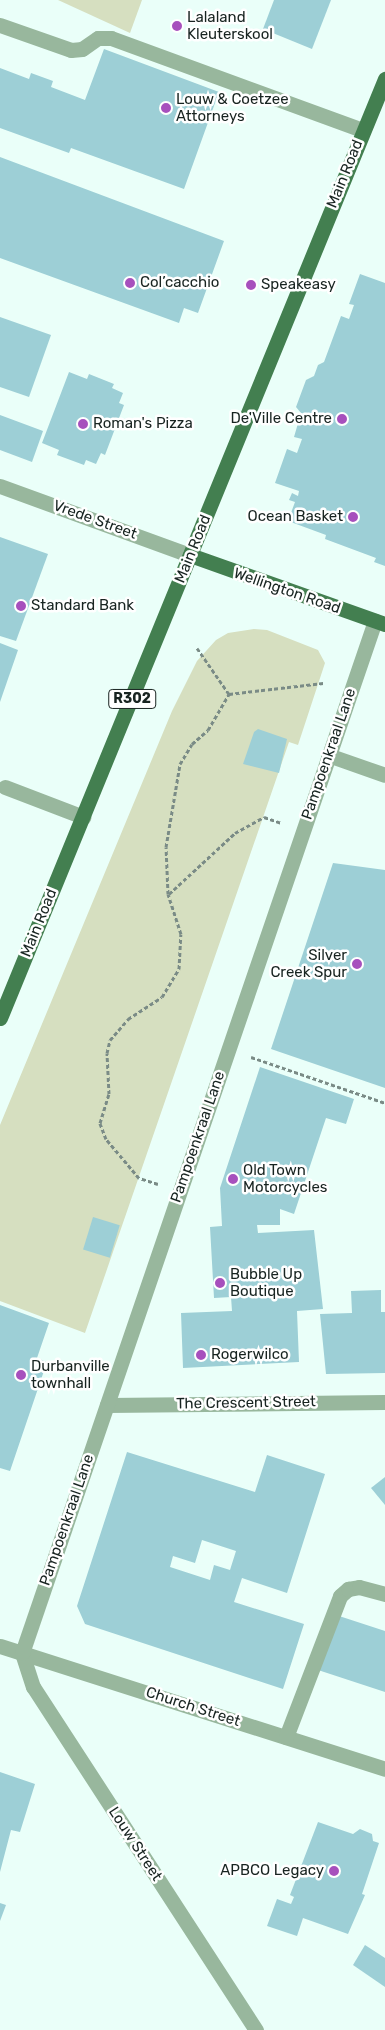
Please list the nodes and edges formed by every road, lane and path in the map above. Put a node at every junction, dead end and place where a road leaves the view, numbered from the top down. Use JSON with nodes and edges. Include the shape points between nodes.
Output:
{"nodes":[{"id":1,"x":0,"y":25,"type":"edge"},
{"id":2,"x":385,"y":80,"type":"edge"},
{"id":3,"x":363,"y":130,"type":"junction"},
{"id":4,"x":0,"y":486,"type":"edge"},
{"id":5,"x":190,"y":555,"type":"junction"},
{"id":6,"x":380,"y":623,"type":"edge"},
{"id":7,"x":197,"y":648,"type":"dead end"},
{"id":8,"x":324,"y":683,"type":"dead end"},
{"id":9,"x":229,"y":694,"type":"junction"},
{"id":10,"x":328,"y":756,"type":"junction"},
{"id":11,"x":385,"y":775,"type":"edge"},
{"id":12,"x":5,"y":787,"type":"dead end"},
{"id":13,"x":83,"y":817,"type":"junction"},
{"id":14,"x":303,"y":830,"type":"junction"},
{"id":15,"x":168,"y":894,"type":"junction"},
{"id":16,"x":0,"y":1018,"type":"edge"},
{"id":17,"x":228,"y":1050,"type":"junction"},
{"id":18,"x":385,"y":1103,"type":"edge"},
{"id":19,"x":180,"y":1190,"type":"junction"},
{"id":20,"x":385,"y":1402,"type":"edge"},
{"id":21,"x":107,"y":1405,"type":"junction"},
{"id":22,"x":385,"y":1594,"type":"edge"},
{"id":23,"x":0,"y":1646,"type":"edge"},
{"id":24,"x":22,"y":1653,"type":"junction"},
{"id":25,"x":286,"y":1737,"type":"junction"},
{"id":26,"x":385,"y":1769,"type":"edge"},
{"id":27,"x":256,"y":2030,"type":"edge"}],
"edges":[{"from":1,"to":3,"type":"street","via":[[71,50],[82,48],[98,38],[111,38]]},
{"from":2,"to":3,"type":"main road","name":"Main Road"},
{"from":3,"to":5,"type":"main road","name":"Main Road"},
{"from":4,"to":5,"type":"street","name":"Vrede Street"},
{"from":5,"to":6,"type":"main road","name":"Wellington Road"},
{"from":5,"to":13,"type":"main road","name":"Main Road","number":"R302"},
{"from":6,"to":10,"type":"street","name":"Pampoenkraal Lane"},
{"from":7,"to":9,"type":"path"},
{"from":8,"to":9,"type":"path"},
{"from":9,"to":15,"type":"path","via":[[208,730],[192,744],[180,764],[168,823]]},
{"from":10,"to":11,"type":"street"},
{"from":10,"to":14,"type":"street","name":"Pampoenkraal Lane"},
{"from":12,"to":13,"type":"street"},
{"from":13,"to":16,"type":"main road","name":"Main Road","number":"R302"},
{"from":14,"to":15,"type":"path","via":[[264,817],[235,833]]},
{"from":14,"to":17,"type":"street","name":"Pampoenkraal Lane"},
{"from":15,"to":19,"type":"path","via":[[181,934],[179,969],[162,997],[128,1019],[110,1040],[107,1053],[108,1094],[100,1123],[106,1139],[139,1178]]},
{"from":17,"to":18,"type":"path"},
{"from":17,"to":19,"type":"street","name":"Pampoenkraal Lane"},
{"from":19,"to":21,"type":"street","name":"Pampoenkraal Lane"},
{"from":20,"to":21,"type":"street","name":"The Crescent Street"},
{"from":21,"to":24,"type":"street","name":"Pampoenkraal Lane"},
{"from":22,"to":25,"type":"street","via":[[359,1587],[348,1589],[340,1596]]},
{"from":23,"to":24,"type":"street","name":"Church Street"},
{"from":24,"to":25,"type":"street","name":"Church Street"},
{"from":24,"to":27,"type":"street","name":"Louw Street","via":[[33,1687]]},
{"from":25,"to":26,"type":"street","name":"Church Street"}]}
